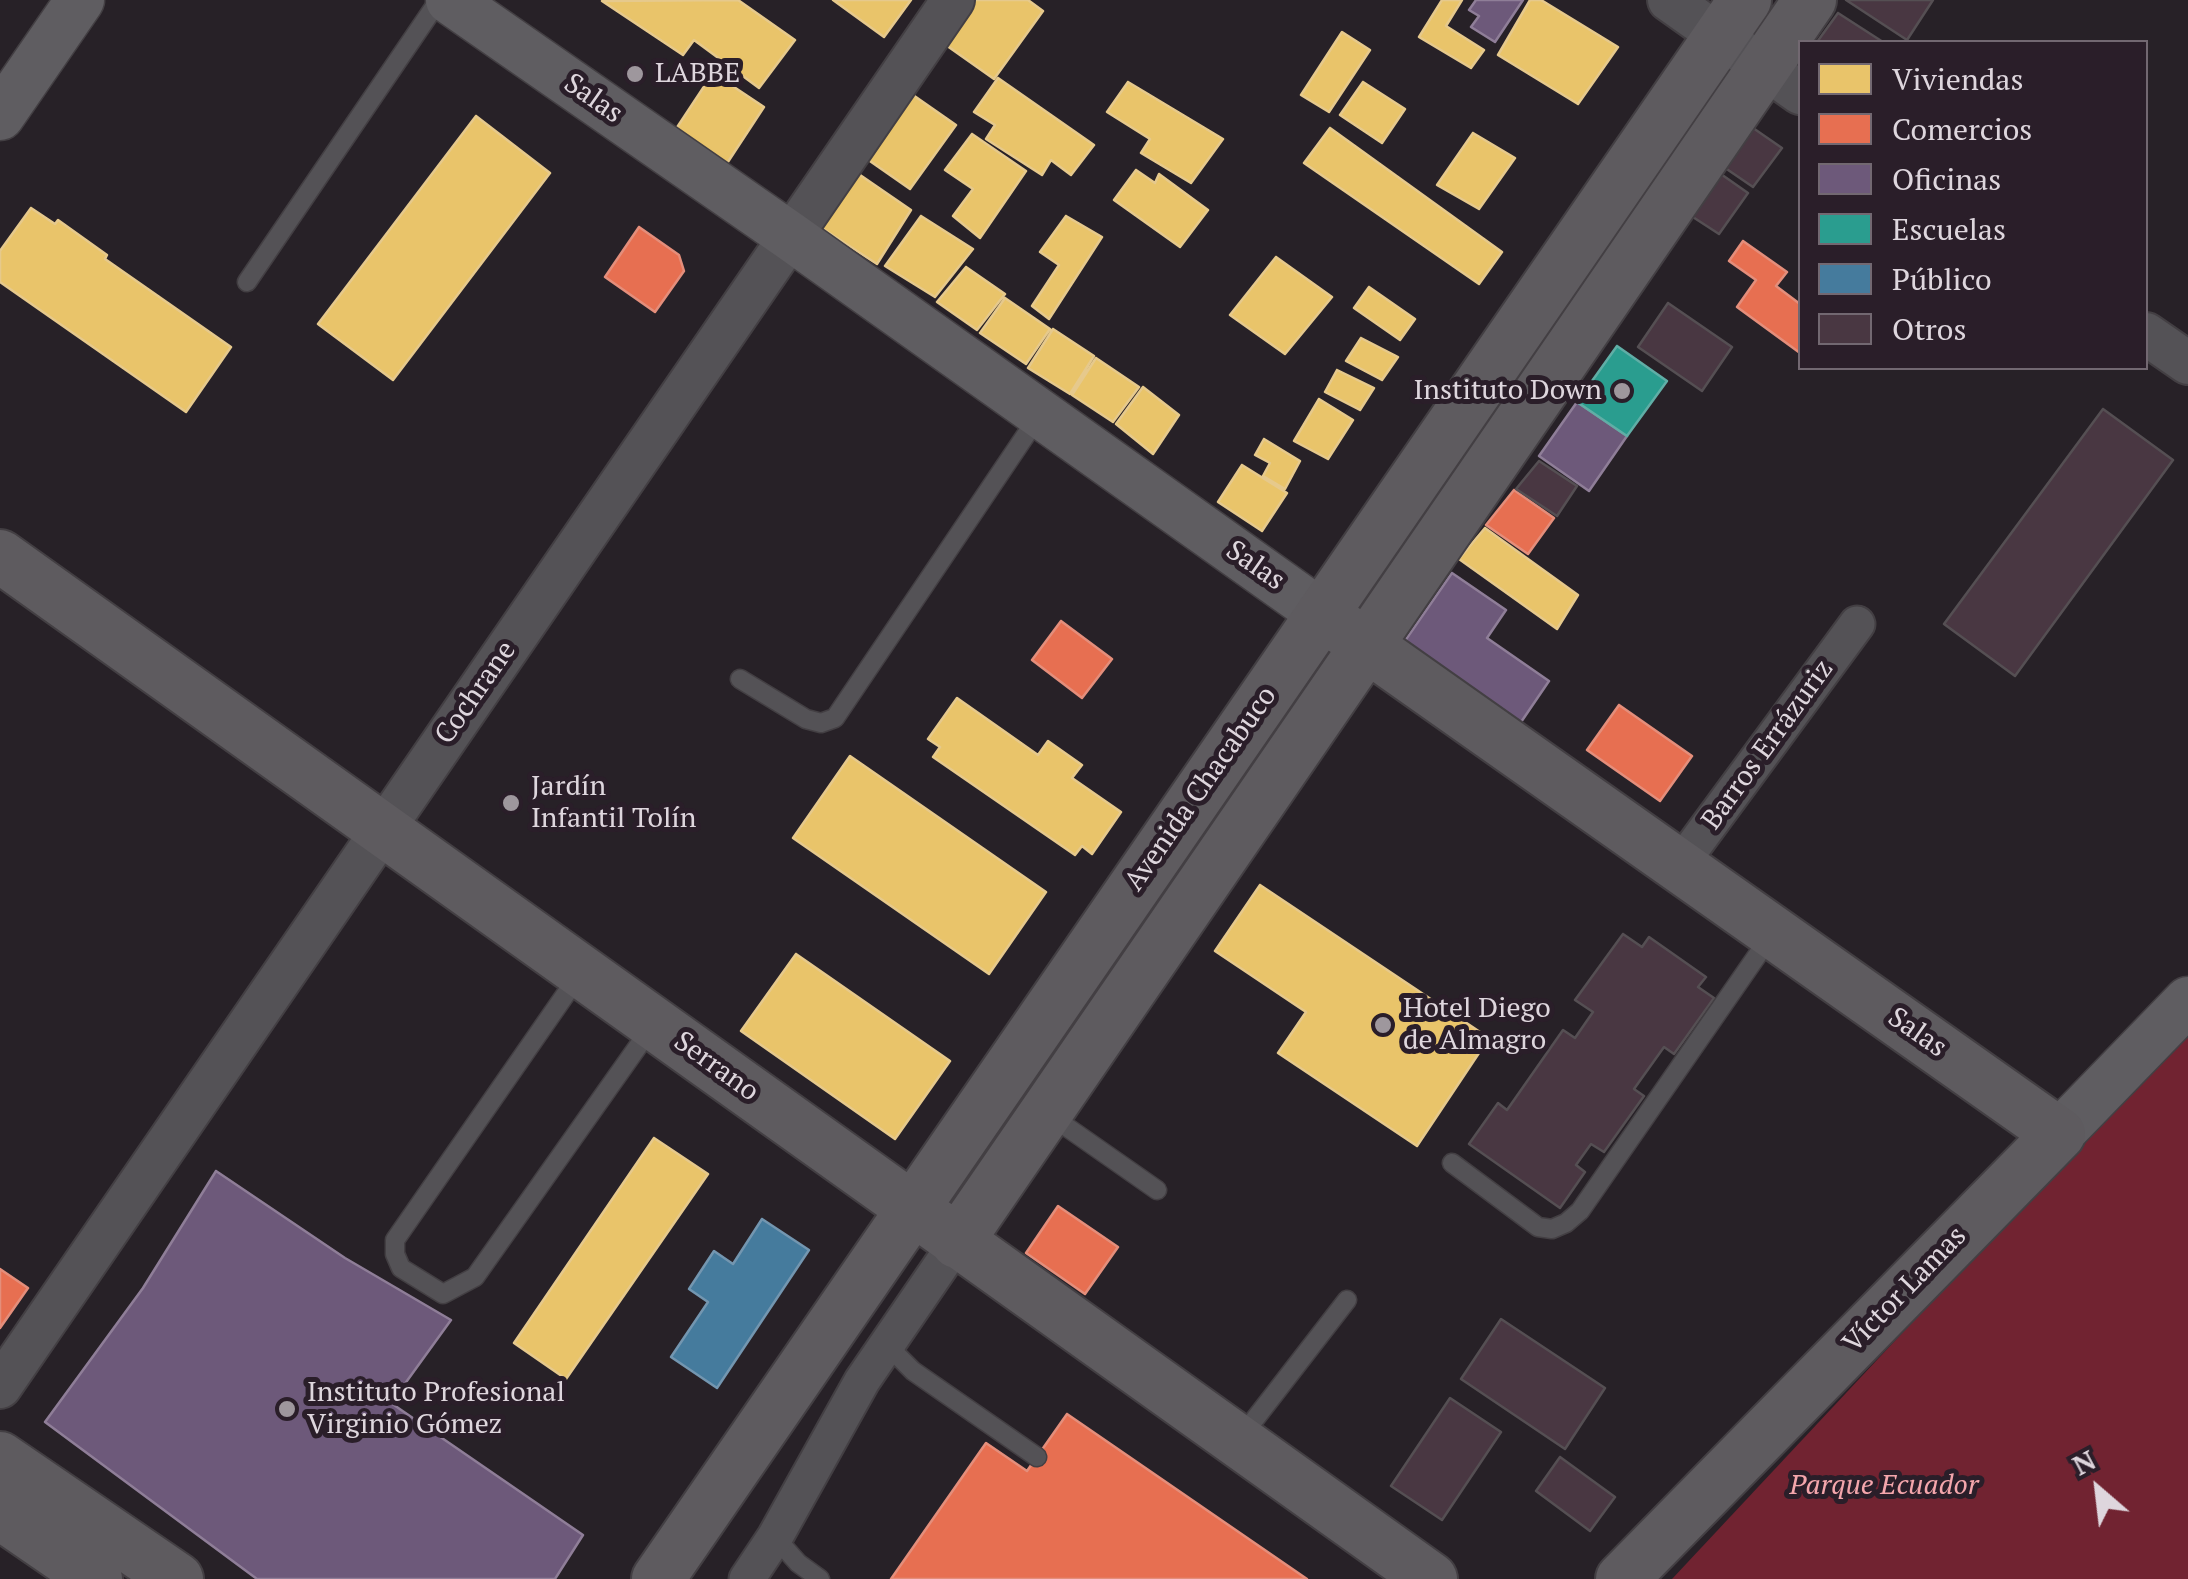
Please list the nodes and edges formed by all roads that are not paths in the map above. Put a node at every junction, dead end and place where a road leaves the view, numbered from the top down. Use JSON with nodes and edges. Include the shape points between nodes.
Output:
{"nodes":[{"id":1,"x":80,"y":0,"type":"edge"},
{"id":2,"x":440,"y":0,"type":"edge"},
{"id":3,"x":450,"y":0,"type":"edge"},
{"id":4,"x":953,"y":0,"type":"edge"},
{"id":5,"x":1669,"y":0,"type":"edge"},
{"id":6,"x":1810,"y":0,"type":"edge"},
{"id":7,"x":1733,"y":18,"type":"edge"},
{"id":8,"x":1782,"y":80,"type":"edge"},
{"id":9,"x":0,"y":116,"type":"edge"},
{"id":10,"x":790,"y":236,"type":"junction"},
{"id":11,"x":247,"y":282,"type":"dead end"},
{"id":12,"x":2148,"y":335,"type":"edge"},
{"id":13,"x":2188,"y":363,"type":"edge"},
{"id":14,"x":1041,"y":414,"type":"junction"},
{"id":15,"x":0,"y":556,"type":"edge"},
{"id":16,"x":1322,"y":614,"type":"junction"},
{"id":17,"x":1856,"y":624,"type":"dead end"},
{"id":18,"x":1367,"y":646,"type":"junction"},
{"id":19,"x":740,"y":679,"type":"dead end"},
{"id":20,"x":383,"y":828,"type":"junction"},
{"id":21,"x":1680,"y":866,"type":"junction"},
{"id":22,"x":1774,"y":933,"type":"junction"},
{"id":23,"x":582,"y":971,"type":"junction"},
{"id":24,"x":2188,"y":1001,"type":"edge"},
{"id":25,"x":654,"y":1024,"type":"junction"},
{"id":26,"x":1046,"y":1113,"type":"junction"},
{"id":27,"x":2059,"y":1134,"type":"junction"},
{"id":28,"x":1452,"y":1163,"type":"dead end"},
{"id":29,"x":1157,"y":1190,"type":"dead end"},
{"id":30,"x":912,"y":1209,"type":"junction"},
{"id":31,"x":958,"y":1242,"type":"junction"},
{"id":32,"x":1347,"y":1300,"type":"dead end"},
{"id":33,"x":891,"y":1339,"type":"junction"},
{"id":34,"x":0,"y":1387,"type":"edge"},
{"id":35,"x":1238,"y":1442,"type":"junction"},
{"id":36,"x":1037,"y":1456,"type":"dead end"},
{"id":37,"x":0,"y":1458,"type":"edge"},
{"id":38,"x":0,"y":1512,"type":"edge"},
{"id":39,"x":775,"y":1537,"type":"junction"},
{"id":40,"x":96,"y":1579,"type":"edge"},
{"id":41,"x":178,"y":1579,"type":"edge"},
{"id":42,"x":658,"y":1579,"type":"edge"},
{"id":43,"x":747,"y":1579,"type":"edge"},
{"id":44,"x":820,"y":1579,"type":"edge"},
{"id":45,"x":1431,"y":1579,"type":"edge"},
{"id":46,"x":1622,"y":1579,"type":"edge"}],
"edges":[{"from":1,"to":9,"type":"main road"},
{"from":2,"to":11,"type":"lane"},
{"from":3,"to":10,"type":"main road","name":"Salas"},
{"from":4,"to":10,"type":"street","name":"Cochrane"},
{"from":5,"to":7,"type":"street"},
{"from":6,"to":8,"type":"main road","name":"Avenida Chacabuco"},
{"from":7,"to":8,"type":"street"},
{"from":7,"to":16,"type":"main road","name":"Avenida Chacabuco"},
{"from":8,"to":18,"type":"main road","name":"Avenida Chacabuco"},
{"from":10,"to":14,"type":"main road","name":"Salas"},
{"from":10,"to":20,"type":"street","name":"Cochrane"},
{"from":12,"to":13,"type":"street"},
{"from":14,"to":16,"type":"main road","name":"Salas"},
{"from":14,"to":19,"type":"lane","via":[[835,718],[806,719]]},
{"from":15,"to":20,"type":"main road","name":"Serrano"},
{"from":16,"to":18,"type":"main road","name":"Salas"},
{"from":16,"to":30,"type":"main road","name":"Avenida Chacabuco"},
{"from":17,"to":21,"type":"street","name":"Barros Errázuriz"},
{"from":18,"to":21,"type":"main road","name":"Salas"},
{"from":18,"to":26,"type":"main road","name":"Avenida Chacabuco"},
{"from":20,"to":23,"type":"main road","name":"Serrano"},
{"from":20,"to":34,"type":"street","name":"Cochrane"},
{"from":21,"to":22,"type":"main road","name":"Salas"},
{"from":22,"to":27,"type":"main road","name":"Salas"},
{"from":22,"to":28,"type":"lane","via":[[1566,1224],[1538,1228]]},
{"from":23,"to":25,"type":"main road","name":"Serrano"},
{"from":23,"to":25,"type":"lane","via":[[395,1240],[401,1268],[443,1294],[476,1278]]},
{"from":24,"to":27,"type":"main road","name":"Víctor Lamas"},
{"from":25,"to":30,"type":"main road","name":"Serrano"},
{"from":26,"to":29,"type":"lane"},
{"from":26,"to":31,"type":"main road","name":"Avenida Chacabuco"},
{"from":27,"to":46,"type":"main road","name":"Víctor Lamas"},
{"from":30,"to":31,"type":"main road","name":"Serrano"},
{"from":30,"to":42,"type":"main road","name":"Avenida Chacabuco"},
{"from":31,"to":33,"type":"street","name":"Avenida Chacabuco"},
{"from":31,"to":35,"type":"main road","name":"Serrano"},
{"from":32,"to":35,"type":"lane"},
{"from":33,"to":36,"type":"lane","via":[[913,1371]]},
{"from":33,"to":39,"type":"street","name":"Avenida Chacabuco"},
{"from":35,"to":45,"type":"main road","name":"Serrano"},
{"from":37,"to":41,"type":"main road"},
{"from":38,"to":40,"type":"main road"},
{"from":39,"to":43,"type":"street","name":"Avenida Chacabuco"},
{"from":39,"to":44,"type":"lane"}]}
